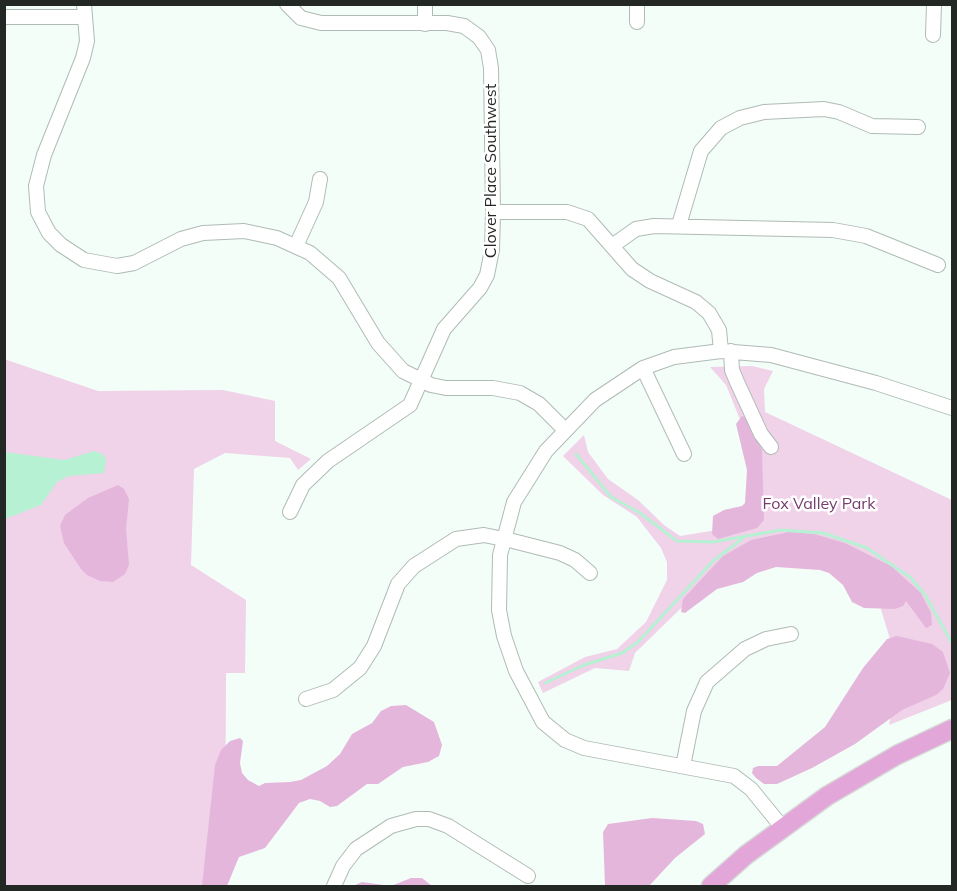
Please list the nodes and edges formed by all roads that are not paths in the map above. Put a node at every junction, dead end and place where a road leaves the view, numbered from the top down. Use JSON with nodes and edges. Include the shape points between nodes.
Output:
{"nodes":[{"id":1,"x":287,"y":4,"type":"edge"},
{"id":2,"x":425,"y":4,"type":"edge"},
{"id":3,"x":637,"y":4,"type":"edge"},
{"id":4,"x":934,"y":4,"type":"edge"},
{"id":5,"x":84,"y":10,"type":"edge"},
{"id":6,"x":4,"y":17,"type":"edge"},
{"id":7,"x":637,"y":22,"type":"dead end"},
{"id":8,"x":425,"y":24,"type":"junction"},
{"id":9,"x":933,"y":35,"type":"dead end"},
{"id":10,"x":918,"y":127,"type":"dead end"},
{"id":11,"x":320,"y":179,"type":"dead end"},
{"id":12,"x":493,"y":212,"type":"junction"},
{"id":13,"x":679,"y":225,"type":"junction"},
{"id":14,"x":297,"y":246,"type":"junction"},
{"id":15,"x":612,"y":246,"type":"junction"},
{"id":16,"x":938,"y":265,"type":"dead end"},
{"id":17,"x":726,"y":351,"type":"junction"},
{"id":18,"x":643,"y":368,"type":"junction"},
{"id":19,"x":422,"y":382,"type":"junction"},
{"id":20,"x":952,"y":408,"type":"edge"},
{"id":21,"x":565,"y":430,"type":"junction"},
{"id":22,"x":771,"y":447,"type":"dead end"},
{"id":23,"x":684,"y":454,"type":"dead end"},
{"id":24,"x":290,"y":512,"type":"dead end"},
{"id":25,"x":503,"y":538,"type":"junction"},
{"id":26,"x":590,"y":573,"type":"dead end"},
{"id":27,"x":791,"y":634,"type":"dead end"},
{"id":28,"x":306,"y":699,"type":"dead end"},
{"id":29,"x":952,"y":729,"type":"edge"},
{"id":30,"x":683,"y":766,"type":"junction"},
{"id":31,"x":782,"y":827,"type":"junction"},
{"id":32,"x":528,"y":876,"type":"dead end"},
{"id":33,"x":334,"y":886,"type":"edge"},
{"id":34,"x":711,"y":886,"type":"edge"}],
"edges":[{"from":1,"to":8,"type":"street","name":"Clover Place Southwest","via":[[301,18],[321,23]]},
{"from":2,"to":8,"type":"street"},
{"from":3,"to":7,"type":"street"},
{"from":4,"to":9,"type":"street"},
{"from":5,"to":6,"type":"street"},
{"from":5,"to":14,"type":"street","via":[[87,41],[79,72],[36,179],[38,212],[54,238],[77,257],[110,266],[134,263],[186,237],[212,232],[254,232]]},
{"from":8,"to":12,"type":"street","name":"Clover Place Southwest","via":[[464,26],[488,50]]},
{"from":10,"to":13,"type":"street","via":[[872,126],[824,109],[764,112],[740,118],[721,128],[701,151]]},
{"from":11,"to":14,"type":"street","via":[[316,202]]},
{"from":12,"to":15,"type":"street","via":[[573,214],[592,222]]},
{"from":12,"to":19,"type":"street","name":"Clover Place Southwest","via":[[487,275],[444,329]]},
{"from":13,"to":15,"type":"street","via":[[636,229]]},
{"from":13,"to":16,"type":"street","via":[[858,233]]},
{"from":14,"to":19,"type":"street","via":[[339,278],[390,360]]},
{"from":15,"to":17,"type":"street","via":[[640,275],[696,302],[709,313]]},
{"from":17,"to":18,"type":"street","via":[[674,357]]},
{"from":17,"to":20,"type":"street","via":[[783,357]]},
{"from":17,"to":22,"type":"street","via":[[761,434]]},
{"from":18,"to":21,"type":"street","via":[[607,390]]},
{"from":18,"to":23,"type":"street"},
{"from":19,"to":21,"type":"street","via":[[446,388],[493,388],[520,393],[539,404]]},
{"from":19,"to":24,"type":"street","name":"Clover Place Southwest","via":[[408,408],[336,454],[316,472],[301,489]]},
{"from":21,"to":25,"type":"street","via":[[525,481]]},
{"from":25,"to":26,"type":"street","via":[[560,553]]},
{"from":25,"to":28,"type":"street","via":[[464,537],[414,566],[394,590],[374,646],[360,668],[333,690]]},
{"from":25,"to":30,"type":"street","via":[[498,581],[500,621],[516,671],[541,719],[565,740],[584,748]]},
{"from":27,"to":30,"type":"street","via":[[745,649],[707,682],[694,711]]},
{"from":29,"to":31,"type":"main road","via":[[866,772]]},
{"from":30,"to":31,"type":"street","via":[[734,776],[751,789]]},
{"from":31,"to":34,"type":"main road"},
{"from":32,"to":33,"type":"street","via":[[448,826],[416,819],[391,826],[356,849]]}]}
